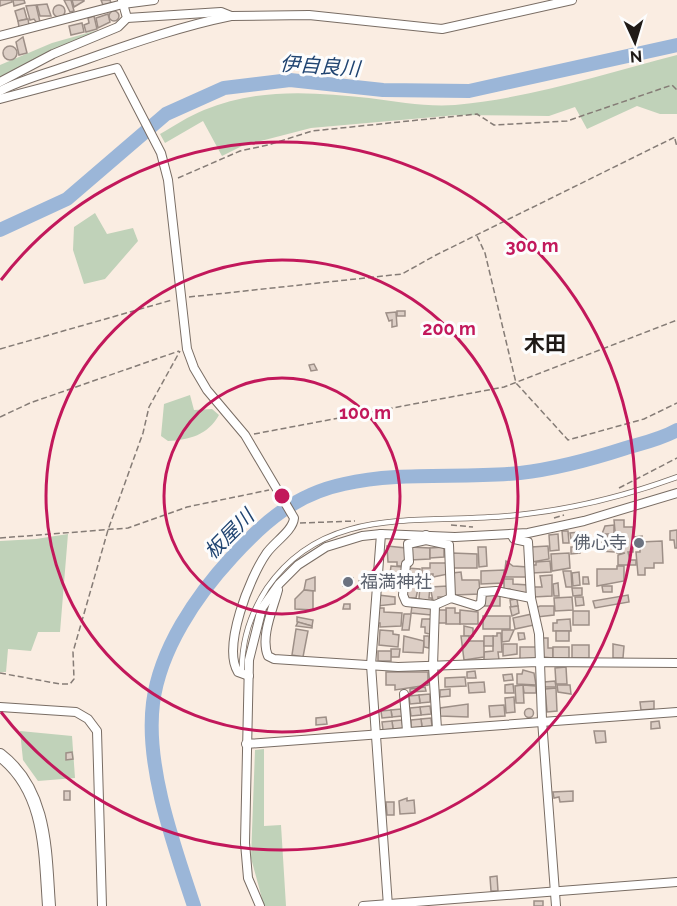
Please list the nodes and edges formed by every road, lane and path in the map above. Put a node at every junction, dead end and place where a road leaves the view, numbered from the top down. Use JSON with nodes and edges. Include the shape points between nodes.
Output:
{"nodes":[{"id":1,"x":154,"y":0,"type":"edge"},
{"id":2,"x":572,"y":0,"type":"edge"},
{"id":3,"x":123,"y":2,"type":"edge"},
{"id":4,"x":231,"y":16,"type":"junction"},
{"id":5,"x":127,"y":18,"type":"junction"},
{"id":6,"x":0,"y":36,"type":"edge"},
{"id":7,"x":0,"y":82,"type":"edge"},
{"id":8,"x":677,"y":90,"type":"edge"},
{"id":9,"x":0,"y":91,"type":"edge"},
{"id":10,"x":0,"y":99,"type":"edge"},
{"id":11,"x":676,"y":137,"type":"edge"},
{"id":12,"x":677,"y":147,"type":"edge"},
{"id":13,"x":168,"y":180,"type":"junction"},
{"id":14,"x":477,"y":235,"type":"junction"},
{"id":15,"x":179,"y":298,"type":"junction"},
{"id":16,"x":677,"y":320,"type":"edge"},
{"id":17,"x":0,"y":349,"type":"edge"},
{"id":18,"x":184,"y":350,"type":"junction"},
{"id":19,"x":516,"y":383,"type":"junction"},
{"id":20,"x":677,"y":404,"type":"edge"},
{"id":21,"x":0,"y":417,"type":"edge"},
{"id":22,"x":245,"y":435,"type":"junction"},
{"id":23,"x":677,"y":477,"type":"edge"},
{"id":24,"x":281,"y":492,"type":"junction"},
{"id":25,"x":677,"y":493,"type":"edge"},
{"id":26,"x":375,"y":523,"type":"junction"},
{"id":27,"x":293,"y":524,"type":"junction"},
{"id":28,"x":108,"y":530,"type":"junction"},
{"id":29,"x":381,"y":534,"type":"junction"},
{"id":30,"x":511,"y":534,"type":"junction"},
{"id":31,"x":0,"y":538,"type":"edge"},
{"id":32,"x":426,"y":538,"type":"junction"},
{"id":33,"x":279,"y":584,"type":"junction"},
{"id":34,"x":451,"y":598,"type":"junction"},
{"id":35,"x":531,"y":598,"type":"junction"},
{"id":36,"x":435,"y":605,"type":"junction"},
{"id":37,"x":539,"y":662,"type":"junction"},
{"id":38,"x":677,"y":663,"type":"edge"},
{"id":39,"x":371,"y":665,"type":"junction"},
{"id":40,"x":433,"y":666,"type":"junction"},
{"id":41,"x":0,"y":673,"type":"edge"},
{"id":42,"x":245,"y":675,"type":"junction"},
{"id":43,"x":404,"y":694,"type":"dead end"},
{"id":44,"x":0,"y":707,"type":"edge"},
{"id":45,"x":677,"y":712,"type":"edge"},
{"id":46,"x":542,"y":720,"type":"junction"},
{"id":47,"x":437,"y":729,"type":"junction"},
{"id":48,"x":407,"y":731,"type":"junction"},
{"id":49,"x":375,"y":734,"type":"junction"},
{"id":50,"x":246,"y":744,"type":"junction"},
{"id":51,"x":0,"y":755,"type":"edge"},
{"id":52,"x":677,"y":882,"type":"edge"},
{"id":53,"x":555,"y":892,"type":"junction"},
{"id":54,"x":388,"y":905,"type":"edge"},
{"id":55,"x":49,"y":906,"type":"edge"},
{"id":56,"x":102,"y":906,"type":"edge"},
{"id":57,"x":260,"y":906,"type":"edge"},
{"id":58,"x":363,"y":906,"type":"edge"},
{"id":59,"x":556,"y":906,"type":"edge"}],
"edges":[{"from":1,"to":3,"type":"street"},
{"from":2,"to":4,"type":"street","via":[[442,29],[309,15]]},
{"from":3,"to":5,"type":"street"},
{"from":3,"to":6,"type":"street"},
{"from":4,"to":5,"type":"street","via":[[221,12]]},
{"from":4,"to":9,"type":"street","via":[[134,43]]},
{"from":5,"to":7,"type":"street","via":[[118,27],[52,54]]},
{"from":8,"to":13,"type":"path","via":[[672,85],[567,121],[494,125],[477,114],[312,131],[240,151]]},
{"from":10,"to":13,"type":"street","via":[[117,68],[161,153]]},
{"from":11,"to":12,"type":"path"},
{"from":11,"to":14,"type":"path"},
{"from":13,"to":15,"type":"street"},
{"from":14,"to":15,"type":"path","via":[[402,274]]},
{"from":14,"to":19,"type":"path","via":[[485,253]]},
{"from":15,"to":17,"type":"path"},
{"from":15,"to":18,"type":"street"},
{"from":16,"to":19,"type":"path"},
{"from":18,"to":21,"type":"path"},
{"from":18,"to":22,"type":"street","via":[[219,407]]},
{"from":18,"to":28,"type":"path","via":[[169,367],[149,407]]},
{"from":19,"to":20,"type":"path","via":[[568,440],[644,419]]},
{"from":19,"to":22,"type":"path"},
{"from":22,"to":24,"type":"street"},
{"from":23,"to":26,"type":"lane","via":[[629,494],[569,508],[516,516]]},
{"from":24,"to":27,"type":"street","via":[[293,513]]},
{"from":24,"to":28,"type":"path","via":[[187,507],[128,528]]},
{"from":25,"to":30,"type":"street","via":[[584,521]]},
{"from":26,"to":27,"type":"path","via":[[340,520]]},
{"from":26,"to":42,"type":"lane","via":[[312,543],[277,575],[257,604],[246,630]]},
{"from":27,"to":42,"type":"street","via":[[267,552],[248,591],[234,646],[234,664]]},
{"from":28,"to":31,"type":"path"},
{"from":28,"to":41,"type":"path","via":[[74,652],[74,679],[70,684],[60,684]]},
{"from":29,"to":32,"type":"street"},
{"from":29,"to":33,"type":"street","via":[[340,542],[315,552]]},
{"from":29,"to":39,"type":"street"},
{"from":30,"to":32,"type":"street"},
{"from":30,"to":35,"type":"street","via":[[514,540],[528,542]]},
{"from":32,"to":34,"type":"street","via":[[449,545]]},
{"from":32,"to":36,"type":"street","via":[[408,544],[403,595],[406,602]]},
{"from":33,"to":39,"type":"street","via":[[269,622],[268,656]]},
{"from":33,"to":42,"type":"street","via":[[262,608]]},
{"from":34,"to":35,"type":"street","via":[[477,606],[482,592]]},
{"from":34,"to":36,"type":"street"},
{"from":35,"to":37,"type":"street","via":[[539,634]]},
{"from":36,"to":40,"type":"street"},
{"from":37,"to":38,"type":"street"},
{"from":37,"to":40,"type":"street"},
{"from":37,"to":46,"type":"street"},
{"from":39,"to":40,"type":"street"},
{"from":39,"to":49,"type":"street"},
{"from":40,"to":47,"type":"street"},
{"from":42,"to":50,"type":"street"},
{"from":43,"to":48,"type":"street"},
{"from":44,"to":56,"type":"street","via":[[76,712],[97,731]]},
{"from":45,"to":46,"type":"street"},
{"from":46,"to":47,"type":"street"},
{"from":46,"to":53,"type":"street"},
{"from":47,"to":48,"type":"street"},
{"from":48,"to":49,"type":"street"},
{"from":49,"to":50,"type":"street"},
{"from":49,"to":54,"type":"street"},
{"from":50,"to":57,"type":"street","via":[[248,878]]},
{"from":51,"to":55,"type":"street","via":[[24,778],[41,818]]},
{"from":52,"to":53,"type":"street"},
{"from":53,"to":54,"type":"street"},
{"from":53,"to":59,"type":"street"},
{"from":54,"to":58,"type":"street"}]}
